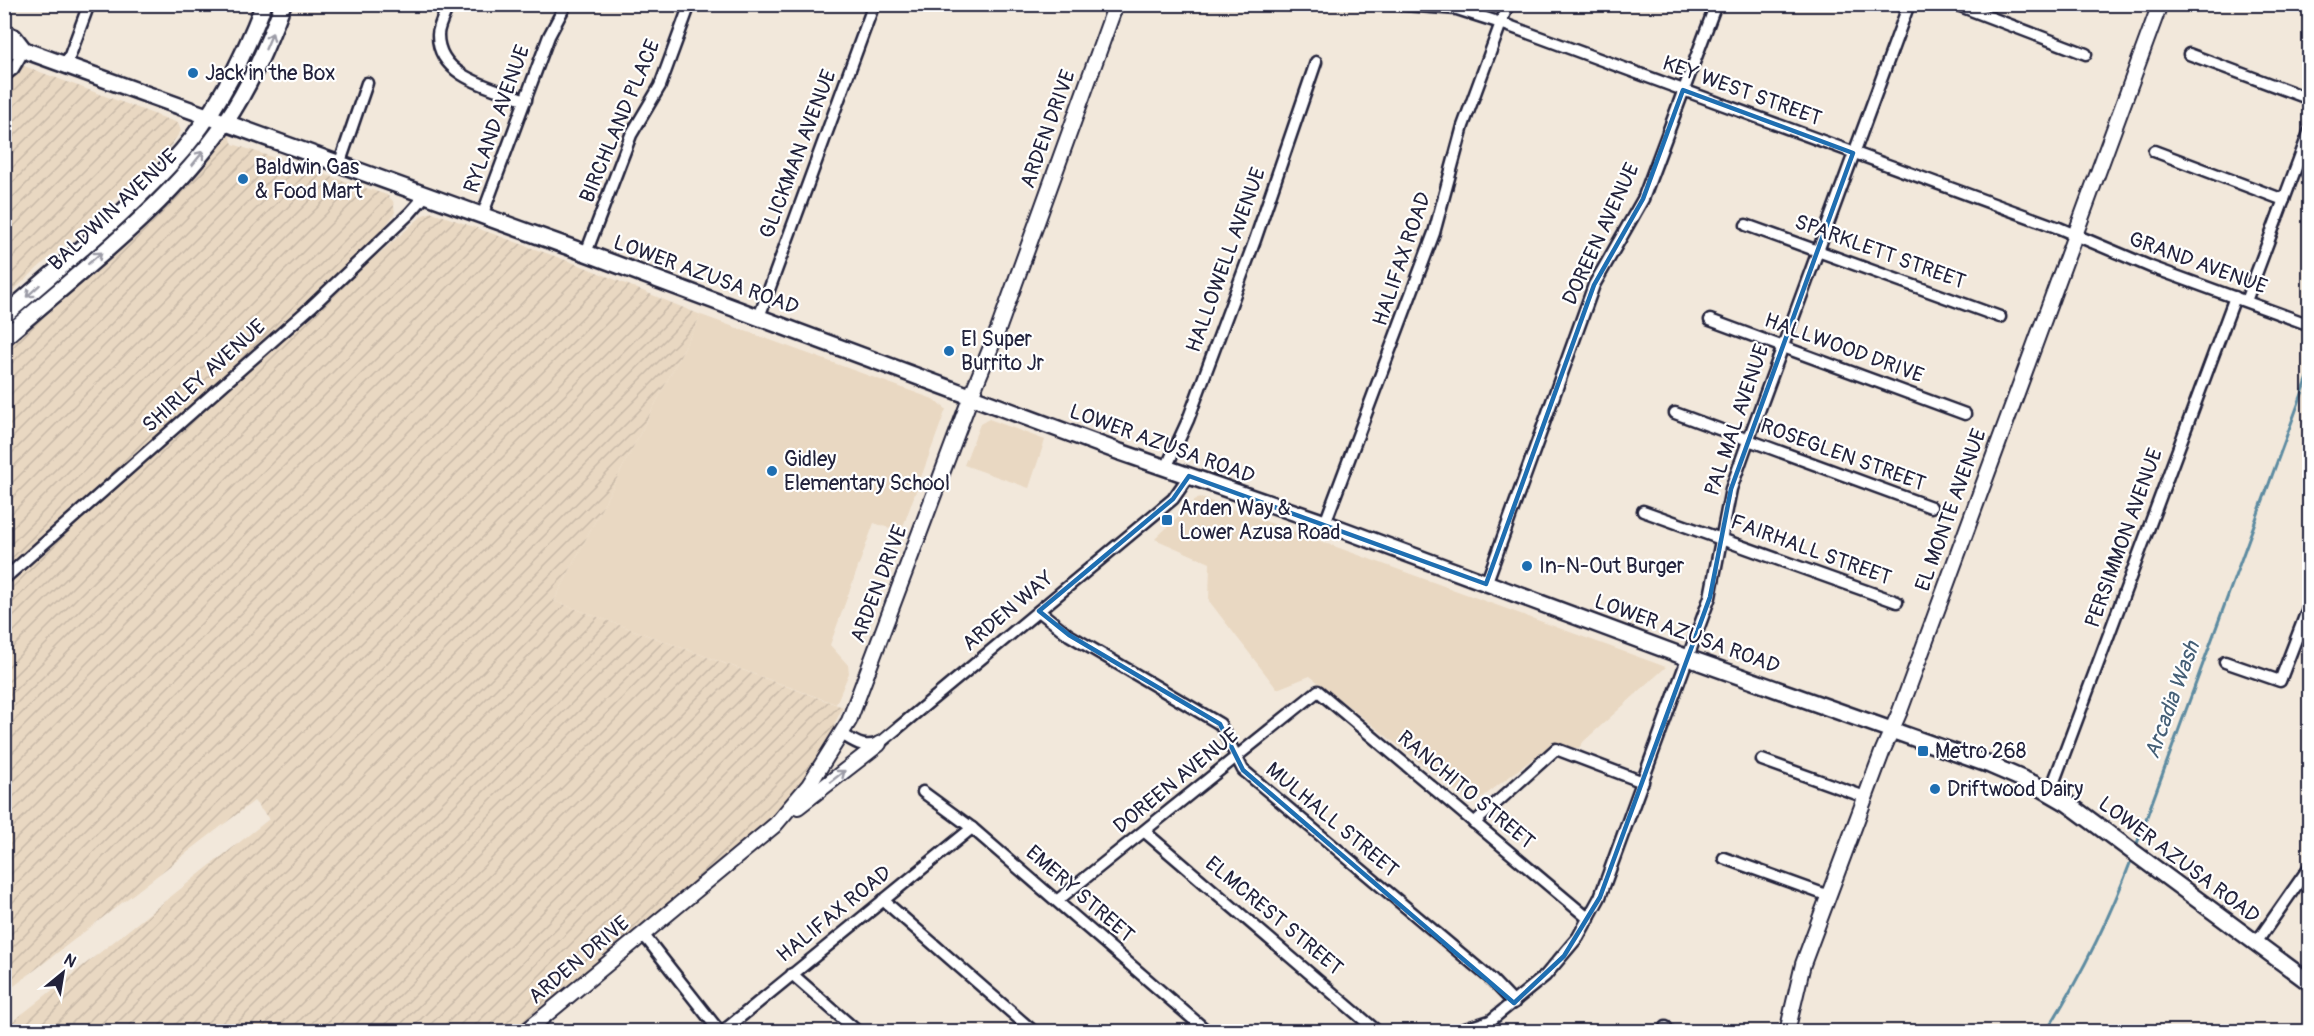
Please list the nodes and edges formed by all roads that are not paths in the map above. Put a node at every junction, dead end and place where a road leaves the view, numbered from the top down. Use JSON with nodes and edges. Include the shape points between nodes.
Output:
{"nodes":[{"id":1,"x":89,"y":4,"type":"edge"},
{"id":2,"x":264,"y":4,"type":"edge"},
{"id":3,"x":283,"y":4,"type":"edge"},
{"id":4,"x":449,"y":4,"type":"edge"},
{"id":5,"x":566,"y":4,"type":"edge"},
{"id":6,"x":690,"y":4,"type":"edge"},
{"id":7,"x":874,"y":4,"type":"edge"},
{"id":8,"x":1116,"y":4,"type":"edge"},
{"id":9,"x":1391,"y":4,"type":"edge"},
{"id":10,"x":1508,"y":4,"type":"edge"},
{"id":11,"x":1716,"y":4,"type":"edge"},
{"id":12,"x":1909,"y":4,"type":"edge"},
{"id":13,"x":1955,"y":4,"type":"edge"},
{"id":14,"x":2160,"y":4,"type":"edge"},
{"id":15,"x":1501,"y":23,"type":"junction"},
{"id":16,"x":4,"y":33,"type":"edge"},
{"id":17,"x":4,"y":50,"type":"edge"},
{"id":18,"x":24,"y":50,"type":"junction"},
{"id":19,"x":2086,"y":54,"type":"dead end"},
{"id":20,"x":2189,"y":54,"type":"dead end"},
{"id":21,"x":1316,"y":62,"type":"dead end"},
{"id":22,"x":66,"y":66,"type":"junction"},
{"id":23,"x":4,"y":76,"type":"edge"},
{"id":24,"x":367,"y":83,"type":"dead end"},
{"id":25,"x":1683,"y":90,"type":"junction"},
{"id":26,"x":2310,"y":99,"type":"edge"},
{"id":27,"x":526,"y":100,"type":"junction"},
{"id":28,"x":208,"y":116,"type":"junction"},
{"id":29,"x":225,"y":124,"type":"junction"},
{"id":30,"x":2310,"y":130,"type":"edge"},
{"id":31,"x":2154,"y":151,"type":"dead end"},
{"id":32,"x":1853,"y":153,"type":"junction"},
{"id":33,"x":339,"y":165,"type":"junction"},
{"id":34,"x":425,"y":196,"type":"junction"},
{"id":35,"x":2284,"y":200,"type":"junction"},
{"id":36,"x":482,"y":216,"type":"junction"},
{"id":37,"x":1746,"y":225,"type":"dead end"},
{"id":38,"x":2075,"y":234,"type":"junction"},
{"id":39,"x":1818,"y":250,"type":"junction"},
{"id":40,"x":586,"y":253,"type":"junction"},
{"id":41,"x":2235,"y":297,"type":"junction"},
{"id":42,"x":2246,"y":301,"type":"junction"},
{"id":43,"x":4,"y":316,"type":"edge"},
{"id":44,"x":759,"y":317,"type":"junction"},
{"id":45,"x":2000,"y":317,"type":"dead end"},
{"id":46,"x":1710,"y":320,"type":"dead end"},
{"id":47,"x":2310,"y":325,"type":"edge"},
{"id":48,"x":4,"y":338,"type":"edge"},
{"id":49,"x":1783,"y":346,"type":"junction"},
{"id":50,"x":971,"y":396,"type":"junction"},
{"id":51,"x":1675,"y":413,"type":"dead end"},
{"id":52,"x":1965,"y":414,"type":"dead end"},
{"id":53,"x":1748,"y":441,"type":"junction"},
{"id":54,"x":1166,"y":468,"type":"junction"},
{"id":55,"x":1189,"y":476,"type":"junction"},
{"id":56,"x":1931,"y":507,"type":"dead end"},
{"id":57,"x":1643,"y":512,"type":"dead end"},
{"id":58,"x":1325,"y":523,"type":"junction"},
{"id":59,"x":1721,"y":539,"type":"junction"},
{"id":60,"x":4,"y":579,"type":"edge"},
{"id":61,"x":1486,"y":584,"type":"junction"},
{"id":62,"x":1897,"y":602,"type":"dead end"},
{"id":63,"x":2310,"y":603,"type":"edge"},
{"id":64,"x":1039,"y":611,"type":"junction"},
{"id":65,"x":1688,"y":657,"type":"junction"},
{"id":66,"x":2225,"y":662,"type":"dead end"},
{"id":67,"x":1318,"y":691,"type":"joint"},
{"id":68,"x":1892,"y":730,"type":"junction"},
{"id":69,"x":840,"y":733,"type":"junction"},
{"id":70,"x":879,"y":744,"type":"junction"},
{"id":71,"x":1237,"y":756,"type":"junction"},
{"id":72,"x":1762,"y":760,"type":"dead end"},
{"id":73,"x":1643,"y":782,"type":"junction"},
{"id":74,"x":923,"y":792,"type":"dead end"},
{"id":75,"x":2050,"y":792,"type":"junction"},
{"id":76,"x":1865,"y":797,"type":"junction"},
{"id":77,"x":1474,"y":823,"type":"junction"},
{"id":78,"x":775,"y":825,"type":"junction"},
{"id":79,"x":972,"y":828,"type":"junction"},
{"id":80,"x":1145,"y":832,"type":"junction"},
{"id":81,"x":1724,"y":858,"type":"dead end"},
{"id":82,"x":2310,"y":866,"type":"edge"},
{"id":83,"x":1829,"y":896,"type":"junction"},
{"id":84,"x":883,"y":900,"type":"junction"},
{"id":85,"x":1058,"y":900,"type":"junction"},
{"id":86,"x":1589,"y":919,"type":"junction"},
{"id":87,"x":643,"y":934,"type":"junction"},
{"id":88,"x":2256,"y":943,"type":"junction"},
{"id":89,"x":792,"y":974,"type":"junction"},
{"id":90,"x":2310,"y":983,"type":"edge"},
{"id":91,"x":1514,"y":1003,"type":"junction"},
{"id":92,"x":525,"y":1032,"type":"edge"},
{"id":93,"x":721,"y":1032,"type":"edge"},
{"id":94,"x":858,"y":1032,"type":"edge"},
{"id":95,"x":1034,"y":1032,"type":"edge"},
{"id":96,"x":1208,"y":1032,"type":"edge"},
{"id":97,"x":1378,"y":1032,"type":"edge"},
{"id":98,"x":1456,"y":1032,"type":"edge"},
{"id":99,"x":1787,"y":1032,"type":"edge"}],
"edges":[{"from":1,"to":22,"type":"street"},
{"from":2,"to":28,"type":"main road","name":"BALDWIN AVENUE","via":[[244,54]]},
{"from":29,"to":3,"type":"main road","name":"BALDWIN AVENUE","one_way":true,"via":[[261,61]]},
{"from":4,"to":27,"type":"street","via":[[438,33],[446,62],[460,74]]},
{"from":5,"to":27,"type":"street","name":"RYLAND AVENUE","via":[[549,36]]},
{"from":6,"to":40,"type":"street","name":"BIRCHLAND PLACE","via":[[660,86],[631,135]]},
{"from":7,"to":44,"type":"street","name":"GLICKMAN AVENUE"},
{"from":8,"to":50,"type":"street","name":"ARDEN DRIVE"},
{"from":9,"to":15,"type":"street","name":"KEY WEST STREET","via":[[1457,9]]},
{"from":10,"to":15,"type":"street","name":"HALIFAX ROAD"},
{"from":11,"to":25,"type":"street","name":"DOREEN AVENUE"},
{"from":12,"to":32,"type":"street","name":"PAL MAL AVENUE"},
{"from":13,"to":19,"type":"street"},
{"from":14,"to":38,"type":"street","name":"EL MONTE AVENUE"},
{"from":15,"to":25,"type":"street","name":"KEY WEST STREET"},
{"from":15,"to":58,"type":"street","name":"HALIFAX ROAD","via":[[1463,126],[1434,233]]},
{"from":16,"to":18,"type":"main road","name":"LOWER AZUSA ROAD","via":[[14,37]]},
{"from":17,"to":18,"type":"main road","name":"LOWER AZUSA ROAD"},
{"from":18,"to":22,"type":"main road","name":"LOWER AZUSA ROAD"},
{"from":18,"to":23,"type":"street"},
{"from":20,"to":26,"type":"street"},
{"from":21,"to":54,"type":"street","name":"HALLOWELL AVENUE","via":[[1255,240],[1188,420]]},
{"from":22,"to":28,"type":"main road","name":"LOWER AZUSA ROAD"},
{"from":24,"to":33,"type":"street"},
{"from":25,"to":32,"type":"street","name":"KEY WEST STREET"},
{"from":25,"to":61,"type":"street","name":"DOREEN AVENUE","via":[[1643,199],[1594,285]]},
{"from":27,"to":36,"type":"street","name":"RYLAND AVENUE"},
{"from":28,"to":29,"type":"main road","name":"LOWER AZUSA ROAD"},
{"from":28,"to":43,"type":"main road","name":"BALDWIN AVENUE","one_way":true,"via":[[162,172]]},
{"from":29,"to":33,"type":"main road","name":"LOWER AZUSA ROAD"},
{"from":48,"to":29,"type":"main road","name":"BALDWIN AVENUE","one_way":true,"via":[[144,215],[189,169]]},
{"from":30,"to":35,"type":"street"},
{"from":31,"to":35,"type":"street"},
{"from":32,"to":38,"type":"street","name":"KEY WEST STREET"},
{"from":32,"to":39,"type":"street","name":"PAL MAL AVENUE"},
{"from":33,"to":34,"type":"main road","name":"LOWER AZUSA ROAD"},
{"from":34,"to":36,"type":"main road","name":"LOWER AZUSA ROAD"},
{"from":34,"to":60,"type":"street","name":"SHIRLEY AVENUE","via":[[311,307]]},
{"from":35,"to":42,"type":"street"},
{"from":36,"to":40,"type":"main road","name":"LOWER AZUSA ROAD"},
{"from":37,"to":39,"type":"street","name":"SPARKLETT STREET"},
{"from":38,"to":41,"type":"street","name":"GRAND AVENUE"},
{"from":38,"to":68,"type":"street","name":"EL MONTE AVENUE"},
{"from":39,"to":45,"type":"street","name":"SPARKLETT STREET"},
{"from":39,"to":49,"type":"street","name":"PAL MAL AVENUE"},
{"from":40,"to":44,"type":"main road","name":"LOWER AZUSA ROAD"},
{"from":41,"to":42,"type":"street","name":"GRAND AVENUE"},
{"from":41,"to":75,"type":"street","name":"PERSIMMON AVENUE"},
{"from":42,"to":47,"type":"street","name":"GRAND AVENUE"},
{"from":44,"to":50,"type":"main road","name":"LOWER AZUSA ROAD"},
{"from":46,"to":49,"type":"street","name":"HALLWOOD DRIVE"},
{"from":49,"to":52,"type":"street","name":"HALLWOOD DRIVE"},
{"from":49,"to":53,"type":"street","name":"PAL MAL AVENUE"},
{"from":50,"to":54,"type":"main road","name":"LOWER AZUSA ROAD"},
{"from":50,"to":69,"type":"street","name":"ARDEN DRIVE","via":[[853,710]]},
{"from":51,"to":53,"type":"street","name":"ROSEGLEN STREET"},
{"from":53,"to":56,"type":"street","name":"ROSEGLEN STREET"},
{"from":53,"to":59,"type":"street","name":"PAL MAL AVENUE","via":[[1731,489]]},
{"from":54,"to":55,"type":"main road","name":"LOWER AZUSA ROAD"},
{"from":55,"to":58,"type":"main road","name":"LOWER AZUSA ROAD"},
{"from":55,"to":64,"type":"street","name":"ARDEN WAY","via":[[1173,499]]},
{"from":57,"to":59,"type":"street","name":"FAIRHALL STREET"},
{"from":58,"to":61,"type":"main road","name":"LOWER AZUSA ROAD"},
{"from":59,"to":62,"type":"street","name":"FAIRHALL STREET"},
{"from":59,"to":65,"type":"street","name":"PAL MAL AVENUE","via":[[1710,597]]},
{"from":61,"to":65,"type":"main road","name":"LOWER AZUSA ROAD"},
{"from":63,"to":66,"type":"street","via":[[2280,680]]},
{"from":64,"to":70,"type":"street","name":"ARDEN WAY"},
{"from":64,"to":71,"type":"street","name":"MULHALL STREET","via":[[1069,635],[1220,724]]},
{"from":65,"to":68,"type":"main road","name":"LOWER AZUSA ROAD"},
{"from":65,"to":73,"type":"street","name":"PAL MAL AVENUE"},
{"from":67,"to":71,"type":"street","name":"DOREEN AVENUE"},
{"from":67,"to":77,"type":"street","name":"RANCHITO STREET"},
{"from":68,"to":75,"type":"main road","name":"LOWER AZUSA ROAD","via":[[1990,765]]},
{"from":68,"to":76,"type":"street","name":"EL MONTE AVENUE"},
{"from":69,"to":70,"type":"street","via":[[861,745]]},
{"from":69,"to":78,"type":"street","name":"ARDEN DRIVE","via":[[809,785]]},
{"from":78,"to":70,"type":"street","one_way":true},
{"from":71,"to":80,"type":"street","name":"DOREEN AVENUE"},
{"from":71,"to":91,"type":"street","name":"MULHALL STREET","via":[[1243,770],[1491,979]]},
{"from":72,"to":76,"type":"street"},
{"from":73,"to":77,"type":"street","via":[[1556,749]]},
{"from":73,"to":86,"type":"street","name":"PAL MAL AVENUE"},
{"from":74,"to":79,"type":"street","name":"EMERY STREET"},
{"from":75,"to":88,"type":"main road","name":"LOWER AZUSA ROAD"},
{"from":76,"to":83,"type":"street","name":"EL MONTE AVENUE"},
{"from":77,"to":86,"type":"street","name":"RANCHITO STREET"},
{"from":78,"to":87,"type":"street","name":"ARDEN DRIVE"},
{"from":79,"to":84,"type":"street","name":"HALIFAX ROAD"},
{"from":79,"to":85,"type":"street","name":"EMERY STREET"},
{"from":80,"to":85,"type":"street","name":"DOREEN AVENUE"},
{"from":80,"to":97,"type":"street","name":"ELMCREST STREET"},
{"from":81,"to":83,"type":"street"},
{"from":82,"to":88,"type":"street"},
{"from":83,"to":99,"type":"street","name":"EL MONTE AVENUE","via":[[1803,964]]},
{"from":84,"to":89,"type":"street","name":"HALIFAX ROAD"},
{"from":84,"to":95,"type":"street"},
{"from":85,"to":96,"type":"street","name":"EMERY STREET"},
{"from":86,"to":91,"type":"street","name":"PAL MAL AVENUE","via":[[1564,956]]},
{"from":87,"to":92,"type":"street","name":"ARDEN DRIVE"},
{"from":87,"to":93,"type":"street"},
{"from":88,"to":90,"type":"main road","name":"LOWER AZUSA ROAD"},
{"from":89,"to":93,"type":"street","name":"HALIFAX ROAD"},
{"from":89,"to":94,"type":"street"},
{"from":91,"to":98,"type":"street","name":"PAL MAL AVENUE","via":[[1490,1021]]}]}
